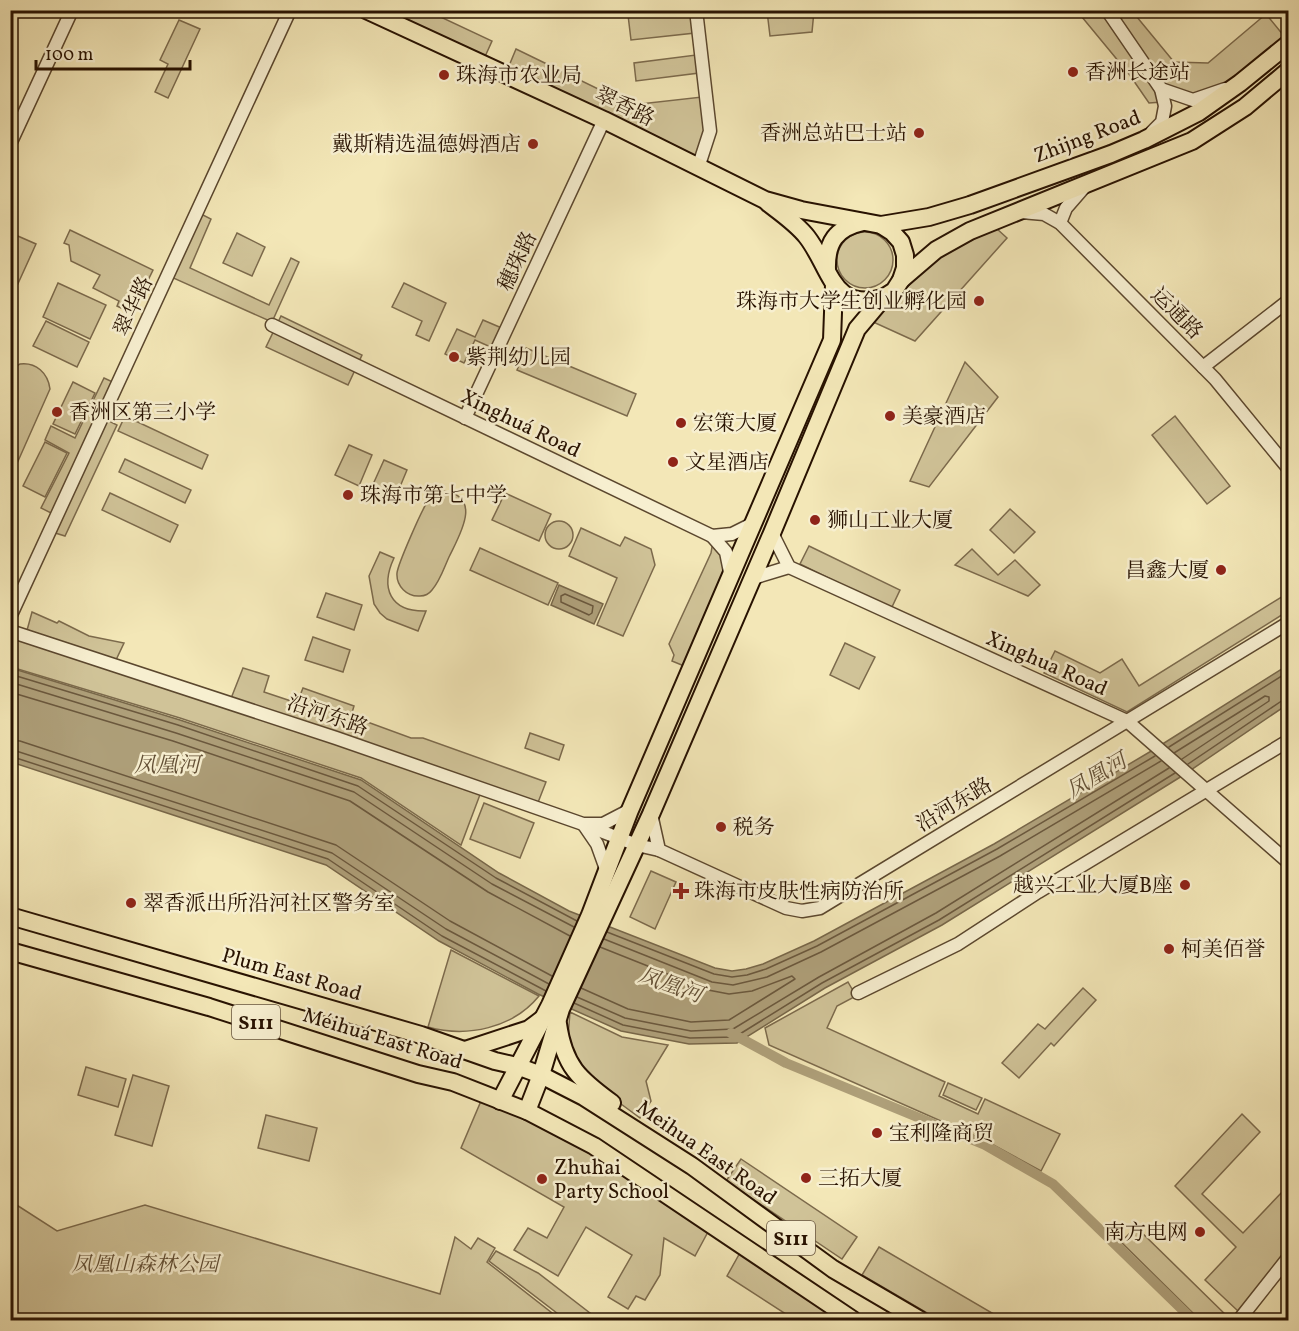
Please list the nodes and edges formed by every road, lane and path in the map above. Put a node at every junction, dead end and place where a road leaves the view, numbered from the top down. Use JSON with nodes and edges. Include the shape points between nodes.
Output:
{"nodes":[{"id":1,"x":72,"y":10,"type":"edge"},
{"id":2,"x":290,"y":10,"type":"edge"},
{"id":3,"x":366,"y":10,"type":"edge"},
{"id":4,"x":696,"y":10,"type":"edge"},
{"id":5,"x":1107,"y":10,"type":"edge"},
{"id":6,"x":1288,"y":44,"type":"edge"},
{"id":7,"x":1288,"y":71,"type":"edge"},
{"id":8,"x":1240,"y":83,"type":"junction"},
{"id":9,"x":1161,"y":89,"type":"junction"},
{"id":10,"x":604,"y":120,"type":"junction"},
{"id":11,"x":1144,"y":140,"type":"junction"},
{"id":12,"x":10,"y":144,"type":"edge"},
{"id":13,"x":698,"y":168,"type":"junction"},
{"id":14,"x":1086,"y":185,"type":"junction"},
{"id":15,"x":765,"y":200,"type":"junction"},
{"id":16,"x":1019,"y":212,"type":"junction"},
{"id":17,"x":863,"y":222,"type":"junction"},
{"id":18,"x":1060,"y":223,"type":"junction"},
{"id":19,"x":881,"y":225,"type":"junction"},
{"id":20,"x":827,"y":270,"type":"junction"},
{"id":21,"x":901,"y":280,"type":"junction"},
{"id":22,"x":834,"y":285,"type":"junction"},
{"id":23,"x":883,"y":298,"type":"junction"},
{"id":24,"x":1288,"y":302,"type":"edge"},
{"id":25,"x":272,"y":325,"type":"dead end"},
{"id":26,"x":1203,"y":367,"type":"junction"},
{"id":27,"x":465,"y":418,"type":"junction"},
{"id":28,"x":1288,"y":468,"type":"edge"},
{"id":29,"x":754,"y":523,"type":"junction"},
{"id":30,"x":772,"y":533,"type":"junction"},
{"id":31,"x":712,"y":536,"type":"junction"},
{"id":32,"x":789,"y":567,"type":"junction"},
{"id":33,"x":731,"y":577,"type":"junction"},
{"id":34,"x":753,"y":578,"type":"junction"},
{"id":35,"x":10,"y":617,"type":"edge"},
{"id":36,"x":1288,"y":623,"type":"edge"},
{"id":37,"x":10,"y":632,"type":"edge"},
{"id":38,"x":1127,"y":721,"type":"junction"},
{"id":39,"x":1288,"y":741,"type":"edge"},
{"id":40,"x":1206,"y":790,"type":"junction"},
{"id":41,"x":630,"y":810,"type":"junction"},
{"id":42,"x":651,"y":814,"type":"junction"},
{"id":43,"x":583,"y":824,"type":"junction"},
{"id":44,"x":619,"y":838,"type":"junction"},
{"id":45,"x":637,"y":845,"type":"junction"},
{"id":46,"x":659,"y":850,"type":"junction"},
{"id":47,"x":1288,"y":862,"type":"edge"},
{"id":48,"x":606,"y":869,"type":"junction"},
{"id":49,"x":10,"y":916,"type":"edge"},
{"id":50,"x":596,"y":917,"type":"junction"},
{"id":51,"x":10,"y":951,"type":"edge"},
{"id":52,"x":858,"y":993,"type":"dead end"},
{"id":53,"x":553,"y":1013,"type":"junction"},
{"id":54,"x":465,"y":1050,"type":"junction"},
{"id":55,"x":517,"y":1066,"type":"junction"},
{"id":56,"x":541,"y":1075,"type":"junction"},
{"id":57,"x":500,"y":1101,"type":"junction"},
{"id":58,"x":527,"y":1111,"type":"junction"},
{"id":59,"x":667,"y":1151,"type":"junction"},
{"id":60,"x":1288,"y":1258,"type":"edge"},
{"id":61,"x":853,"y":1320,"type":"edge"},
{"id":62,"x":920,"y":1320,"type":"edge"},
{"id":63,"x":1239,"y":1320,"type":"edge"}],
"edges":[{"from":1,"to":12,"type":"street"},
{"from":2,"to":35,"type":"street","name":"翠华路"},
{"from":3,"to":10,"type":"main road","name":"翠香路"},
{"from":4,"to":13,"type":"street","via":[[710,131]]},
{"from":5,"to":9,"type":"street"},
{"from":6,"to":8,"type":"main road","name":"Zhijng Road"},
{"from":7,"to":14,"type":"main road","name":"Zhijng Road","via":[[1245,107],[1192,141]]},
{"from":8,"to":9,"type":"street","via":[[1193,100]]},
{"from":8,"to":11,"type":"main road","name":"Zhijng Road","via":[[1199,112]]},
{"from":9,"to":11,"type":"street","via":[[1165,106],[1162,122]]},
{"from":10,"to":13,"type":"main road","name":"翠香路"},
{"from":10,"to":27,"type":"street","name":"穗珠路"},
{"from":11,"to":19,"type":"main road","name":"Zhijng Road","via":[[969,205]]},
{"from":13,"to":15,"type":"main road","name":"翠香路"},
{"from":14,"to":16,"type":"main road","name":"Zhijng Road"},
{"from":14,"to":18,"type":"street","via":[[1066,208]]},
{"from":15,"to":17,"type":"main road"},
{"from":15,"to":20,"type":"main road","via":[[807,236]]},
{"from":16,"to":18,"type":"street","name":"运通路","via":[[1044,214]]},
{"from":16,"to":21,"type":"main road","name":"Zhijng Road","via":[[970,231],[936,250]]},
{"from":17,"to":19,"type":"main road"},
{"from":17,"to":20,"type":"main road","via":[[838,232],[826,256]]},
{"from":18,"to":26,"type":"street","name":"运通路"},
{"from":19,"to":21,"type":"main road","via":[[900,242],[905,255]]},
{"from":20,"to":22,"type":"main road"},
{"from":21,"to":23,"type":"main road"},
{"from":22,"to":23,"type":"main road","via":[[854,298],[870,302]]},
{"from":22,"to":29,"type":"main road","via":[[832,340]]},
{"from":23,"to":30,"type":"main road","via":[[857,329]]},
{"from":24,"to":26,"type":"street"},
{"from":25,"to":27,"type":"street","name":"Xīnghuá Road"},
{"from":26,"to":28,"type":"street","name":"运通路"},
{"from":27,"to":31,"type":"street","name":"Xīnghuá Road"},
{"from":29,"to":31,"type":"street","via":[[732,534]]},
{"from":29,"to":33,"type":"main road"},
{"from":30,"to":32,"type":"street"},
{"from":30,"to":34,"type":"main road"},
{"from":31,"to":33,"type":"street","via":[[726,552]]},
{"from":32,"to":34,"type":"street"},
{"from":32,"to":38,"type":"street","name":"Xinghua Road"},
{"from":33,"to":41,"type":"main road"},
{"from":34,"to":42,"type":"main road"},
{"from":36,"to":38,"type":"street","name":"沿河东路"},
{"from":37,"to":43,"type":"street","name":"沿河东路","via":[[336,738]]},
{"from":38,"to":40,"type":"street","name":"Xinghua Road"},
{"from":38,"to":46,"type":"street","name":"沿河东路","via":[[820,908],[786,908]]},
{"from":39,"to":40,"type":"street"},
{"from":40,"to":47,"type":"street","name":"Xinghua Road"},
{"from":40,"to":52,"type":"street","via":[[958,944]]},
{"from":41,"to":43,"type":"street","name":"沿河东路","via":[[603,824]]},
{"from":41,"to":44,"type":"main road"},
{"from":42,"to":45,"type":"main road"},
{"from":42,"to":46,"type":"street"},
{"from":43,"to":44,"type":"street","name":"沿河东路"},
{"from":43,"to":48,"type":"street","via":[[597,844]]},
{"from":44,"to":45,"type":"street","name":"沿河东路"},
{"from":44,"to":48,"type":"main road"},
{"from":45,"to":46,"type":"street","name":"沿河东路"},
{"from":45,"to":50,"type":"main road"},
{"from":48,"to":50,"type":"main road"},
{"from":49,"to":54,"type":"main road","name":"Plum East Road","number":"S111"},
{"from":50,"to":53,"type":"main road"},
{"from":51,"to":57,"type":"main road","name":"Méihuá East Road","number":"S111","via":[[209,1007],[453,1082]]},
{"from":53,"to":54,"type":"main road","via":[[529,1029]]},
{"from":53,"to":55,"type":"main road"},
{"from":53,"to":56,"type":"main road"},
{"from":53,"to":59,"type":"main road","via":[[576,1074]]},
{"from":54,"to":55,"type":"main road","name":"Plum East Road","number":"S111"},
{"from":55,"to":56,"type":"main road","name":"Plum East Road","number":"S111"},
{"from":55,"to":57,"type":"main road"},
{"from":56,"to":58,"type":"main road"},
{"from":56,"to":59,"type":"main road","name":"Plum East Road","number":"S111","via":[[584,1097]]},
{"from":57,"to":58,"type":"main road","number":"S111"},
{"from":58,"to":61,"type":"main road","number":"S111","via":[[594,1146]]},
{"from":59,"to":62,"type":"main road","name":"Meihua East Road","number":"S111","via":[[833,1269]]},
{"from":60,"to":63,"type":"street"}]}
